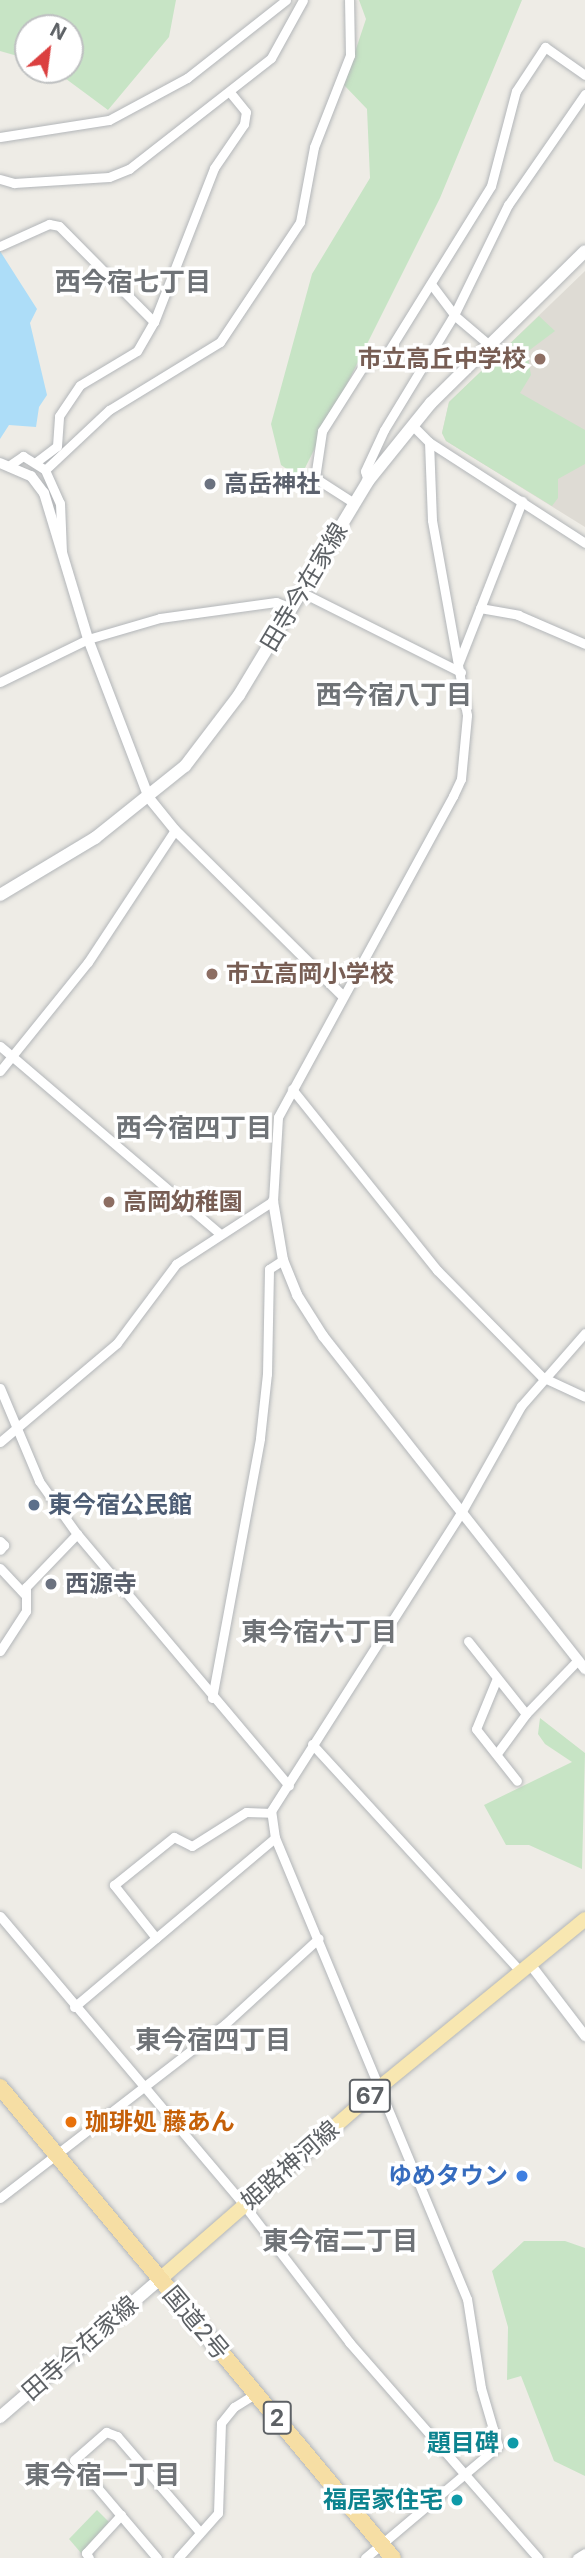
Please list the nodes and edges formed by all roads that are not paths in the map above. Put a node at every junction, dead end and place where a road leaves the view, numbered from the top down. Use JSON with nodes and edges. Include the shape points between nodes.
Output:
{"nodes":[{"id":1,"x":286,"y":0,"type":"edge"},
{"id":2,"x":303,"y":0,"type":"edge"},
{"id":3,"x":349,"y":0,"type":"edge"},
{"id":4,"x":585,"y":75,"type":"edge"},
{"id":5,"x":230,"y":92,"type":"junction"},
{"id":6,"x":585,"y":94,"type":"edge"},
{"id":7,"x":0,"y":137,"type":"edge"},
{"id":8,"x":0,"y":179,"type":"edge"},
{"id":9,"x":0,"y":246,"type":"edge"},
{"id":10,"x":585,"y":251,"type":"edge"},
{"id":11,"x":431,"y":284,"type":"junction"},
{"id":12,"x":454,"y":315,"type":"junction"},
{"id":13,"x":153,"y":322,"type":"junction"},
{"id":14,"x":487,"y":344,"type":"junction"},
{"id":15,"x":412,"y":425,"type":"junction"},
{"id":16,"x":429,"y":442,"type":"junction"},
{"id":17,"x":36,"y":462,"type":"junction"},
{"id":18,"x":5,"y":464,"type":"edge"},
{"id":19,"x":45,"y":470,"type":"junction"},
{"id":20,"x":368,"y":481,"type":"junction"},
{"id":21,"x":522,"y":501,"type":"junction"},
{"id":22,"x":354,"y":503,"type":"junction"},
{"id":23,"x":585,"y":543,"type":"edge"},
{"id":24,"x":62,"y":554,"type":"junction"},
{"id":25,"x":301,"y":592,"type":"junction"},
{"id":26,"x":292,"y":608,"type":"junction"},
{"id":27,"x":480,"y":608,"type":"junction"},
{"id":28,"x":88,"y":639,"type":"junction"},
{"id":29,"x":585,"y":644,"type":"edge"},
{"id":30,"x":459,"y":662,"type":"junction"},
{"id":31,"x":461,"y":672,"type":"junction"},
{"id":32,"x":0,"y":681,"type":"edge"},
{"id":33,"x":149,"y":798,"type":"junction"},
{"id":34,"x":175,"y":830,"type":"junction"},
{"id":35,"x":0,"y":895,"type":"edge"},
{"id":36,"x":343,"y":996,"type":"junction"},
{"id":37,"x":0,"y":1046,"type":"edge"},
{"id":38,"x":11,"y":1057,"type":"junction"},
{"id":39,"x":0,"y":1071,"type":"edge"},
{"id":40,"x":292,"y":1089,"type":"junction"},
{"id":41,"x":273,"y":1201,"type":"junction"},
{"id":42,"x":220,"y":1234,"type":"junction"},
{"id":43,"x":283,"y":1260,"type":"junction"},
{"id":44,"x":585,"y":1333,"type":"edge"},
{"id":45,"x":542,"y":1377,"type":"junction"},
{"id":46,"x":0,"y":1388,"type":"edge"},
{"id":47,"x":585,"y":1397,"type":"edge"},
{"id":48,"x":18,"y":1424,"type":"junction"},
{"id":49,"x":0,"y":1442,"type":"edge"},
{"id":50,"x":462,"y":1511,"type":"junction"},
{"id":51,"x":77,"y":1534,"type":"junction"},
{"id":52,"x":0,"y":1541,"type":"edge"},
{"id":53,"x":0,"y":1550,"type":"edge"},
{"id":54,"x":0,"y":1568,"type":"edge"},
{"id":55,"x":26,"y":1596,"type":"junction"},
{"id":56,"x":468,"y":1641,"type":"dead end"},
{"id":57,"x":1,"y":1648,"type":"edge"},
{"id":58,"x":582,"y":1665,"type":"edge"},
{"id":59,"x":497,"y":1678,"type":"junction"},
{"id":60,"x":212,"y":1698,"type":"junction"},
{"id":61,"x":526,"y":1714,"type":"junction"},
{"id":62,"x":312,"y":1744,"type":"junction"},
{"id":63,"x":498,"y":1752,"type":"junction"},
{"id":64,"x":517,"y":1782,"type":"dead end"},
{"id":65,"x":289,"y":1786,"type":"junction"},
{"id":66,"x":271,"y":1813,"type":"junction"},
{"id":67,"x":275,"y":1838,"type":"junction"},
{"id":68,"x":0,"y":1916,"type":"edge"},
{"id":69,"x":585,"y":1919,"type":"edge"},
{"id":70,"x":156,"y":1938,"type":"junction"},
{"id":71,"x":319,"y":1938,"type":"junction"},
{"id":72,"x":525,"y":1968,"type":"junction"},
{"id":73,"x":74,"y":2007,"type":"junction"},
{"id":74,"x":585,"y":2036,"type":"edge"},
{"id":75,"x":144,"y":2083,"type":"junction"},
{"id":76,"x":0,"y":2087,"type":"edge"},
{"id":77,"x":380,"y":2087,"type":"junction"},
{"id":78,"x":57,"y":2154,"type":"junction"},
{"id":79,"x":0,"y":2199,"type":"edge"},
{"id":80,"x":244,"y":2205,"type":"junction"},
{"id":81,"x":160,"y":2279,"type":"junction"},
{"id":82,"x":256,"y":2393,"type":"junction"},
{"id":83,"x":0,"y":2417,"type":"edge"},
{"id":84,"x":462,"y":2475,"type":"junction"},
{"id":85,"x":121,"y":2515,"type":"junction"},
{"id":86,"x":199,"y":2531,"type":"junction"},
{"id":87,"x":381,"y":2543,"type":"junction"},
{"id":88,"x":585,"y":2553,"type":"edge"},
{"id":89,"x":89,"y":2558,"type":"edge"},
{"id":90,"x":157,"y":2558,"type":"edge"},
{"id":91,"x":178,"y":2558,"type":"edge"},
{"id":92,"x":365,"y":2558,"type":"edge"},
{"id":93,"x":393,"y":2558,"type":"edge"},
{"id":94,"x":538,"y":2558,"type":"edge"},
{"id":95,"x":577,"y":2558,"type":"edge"}],
"edges":[{"from":1,"to":7,"type":"street","via":[[187,78],[109,120]]},
{"from":2,"to":5,"type":"street","via":[[271,58]]},
{"from":3,"to":19,"type":"street","via":[[350,55],[314,147],[300,222],[220,342],[109,410]]},
{"from":4,"to":11,"type":"street","via":[[545,47],[516,91],[491,186]]},
{"from":5,"to":8,"type":"street","via":[[168,142],[109,177],[13,183]]},
{"from":5,"to":13,"type":"street","via":[[246,112],[244,124],[214,168]]},
{"from":6,"to":12,"type":"street","via":[[508,205]]},
{"from":9,"to":13,"type":"street","via":[[49,224],[59,226]]},
{"from":10,"to":14,"type":"main road","name":"田寺今在家線"},
{"from":11,"to":12,"type":"street"},
{"from":11,"to":22,"type":"street","via":[[388,352],[362,368],[322,431],[315,478]]},
{"from":12,"to":14,"type":"street"},
{"from":12,"to":20,"type":"street","via":[[384,430],[366,471]]},
{"from":13,"to":17,"type":"street","via":[[137,351],[80,385],[59,416],[57,446]]},
{"from":14,"to":15,"type":"main road","name":"田寺今在家線"},
{"from":15,"to":16,"type":"street"},
{"from":15,"to":20,"type":"main road","name":"田寺今在家線"},
{"from":16,"to":21,"type":"street"},
{"from":16,"to":30,"type":"street","via":[[432,520]]},
{"from":17,"to":18,"type":"street","via":[[23,456]]},
{"from":17,"to":19,"type":"street"},
{"from":18,"to":24,"type":"street","via":[[31,476],[44,492]]},
{"from":19,"to":24,"type":"street","via":[[60,503]]},
{"from":20,"to":22,"type":"main road","name":"田寺今在家線"},
{"from":21,"to":23,"type":"street"},
{"from":21,"to":27,"type":"street"},
{"from":22,"to":25,"type":"main road","name":"田寺今在家線"},
{"from":24,"to":28,"type":"street"},
{"from":25,"to":26,"type":"main road","name":"田寺今在家線"},
{"from":25,"to":31,"type":"street"},
{"from":26,"to":28,"type":"street","via":[[276,602],[160,618]]},
{"from":26,"to":33,"type":"main road","name":"田寺今在家線","via":[[222,720],[185,766]]},
{"from":27,"to":29,"type":"street","via":[[518,615]]},
{"from":27,"to":30,"type":"street"},
{"from":28,"to":32,"type":"street"},
{"from":28,"to":33,"type":"street"},
{"from":30,"to":31,"type":"street"},
{"from":31,"to":36,"type":"street","via":[[467,715],[461,779]]},
{"from":33,"to":34,"type":"street"},
{"from":33,"to":35,"type":"main road","name":"田寺今在家線","via":[[95,838]]},
{"from":34,"to":36,"type":"street"},
{"from":34,"to":38,"type":"street","via":[[88,962]]},
{"from":36,"to":40,"type":"street"},
{"from":37,"to":38,"type":"street"},
{"from":38,"to":39,"type":"street"},
{"from":38,"to":42,"type":"street"},
{"from":40,"to":41,"type":"street","via":[[278,1117]]},
{"from":40,"to":45,"type":"street","via":[[437,1270]]},
{"from":41,"to":42,"type":"street"},
{"from":41,"to":43,"type":"street"},
{"from":42,"to":48,"type":"street","via":[[176,1264],[117,1343]]},
{"from":43,"to":50,"type":"street","via":[[297,1295],[323,1336]]},
{"from":43,"to":60,"type":"street","via":[[269,1269],[267,1374],[260,1438]]},
{"from":44,"to":45,"type":"street"},
{"from":45,"to":47,"type":"street"},
{"from":45,"to":50,"type":"street"},
{"from":46,"to":48,"type":"street"},
{"from":48,"to":49,"type":"street"},
{"from":48,"to":51,"type":"street","via":[[39,1481]]},
{"from":50,"to":58,"type":"street"},
{"from":50,"to":62,"type":"street"},
{"from":51,"to":55,"type":"street","via":[[26,1587]]},
{"from":51,"to":60,"type":"street"},
{"from":52,"to":53,"type":"street","via":[[4,1545]]},
{"from":54,"to":55,"type":"street"},
{"from":55,"to":57,"type":"street","via":[[26,1611]]},
{"from":56,"to":59,"type":"street"},
{"from":58,"to":61,"type":"street"},
{"from":59,"to":61,"type":"street"},
{"from":59,"to":63,"type":"street","via":[[476,1729]]},
{"from":60,"to":65,"type":"street"},
{"from":61,"to":63,"type":"street"},
{"from":62,"to":65,"type":"street"},
{"from":62,"to":72,"type":"street"},
{"from":63,"to":64,"type":"street"},
{"from":65,"to":66,"type":"street"},
{"from":66,"to":67,"type":"street"},
{"from":66,"to":70,"type":"street","via":[[246,1812],[192,1846],[174,1837],[114,1885]]},
{"from":67,"to":70,"type":"street"},
{"from":67,"to":71,"type":"street"},
{"from":68,"to":73,"type":"street"},
{"from":69,"to":72,"type":"main road","name":"姫路神河線","number":"67"},
{"from":70,"to":73,"type":"street"},
{"from":71,"to":75,"type":"street","via":[[225,2024]]},
{"from":71,"to":77,"type":"street"},
{"from":72,"to":74,"type":"street"},
{"from":72,"to":77,"type":"main road","name":"姫路神河線","number":"67"},
{"from":73,"to":75,"type":"street"},
{"from":75,"to":78,"type":"street"},
{"from":75,"to":80,"type":"street"},
{"from":76,"to":78,"type":"highway","name":"国道2号","number":"2"},
{"from":77,"to":80,"type":"main road","name":"姫路神河線","number":"67"},
{"from":77,"to":84,"type":"street","via":[[467,2299],[481,2388],[498,2446]]},
{"from":78,"to":79,"type":"street"},
{"from":78,"to":81,"type":"highway","name":"国道2号","number":"2"},
{"from":80,"to":81,"type":"main road","name":"姫路神河線","number":"67"},
{"from":80,"to":84,"type":"street","via":[[349,2342]]},
{"from":81,"to":82,"type":"highway","name":"国道2号","number":"2"},
{"from":81,"to":83,"type":"main road","name":"田寺今在家線"},
{"from":82,"to":86,"type":"street","via":[[220,2423],[218,2513]]},
{"from":82,"to":87,"type":"highway","name":"国道2号","number":"2"},
{"from":84,"to":87,"type":"street"},
{"from":84,"to":94,"type":"street"},
{"from":85,"to":86,"type":"street","via":[[74,2460],[106,2432],[117,2435]]},
{"from":85,"to":89,"type":"street","via":[[86,2553]]},
{"from":85,"to":90,"type":"street"},
{"from":86,"to":91,"type":"street"},
{"from":87,"to":92,"type":"street"},
{"from":87,"to":93,"type":"highway","name":"国道2号","number":"2"},
{"from":88,"to":95,"type":"street"}]}
